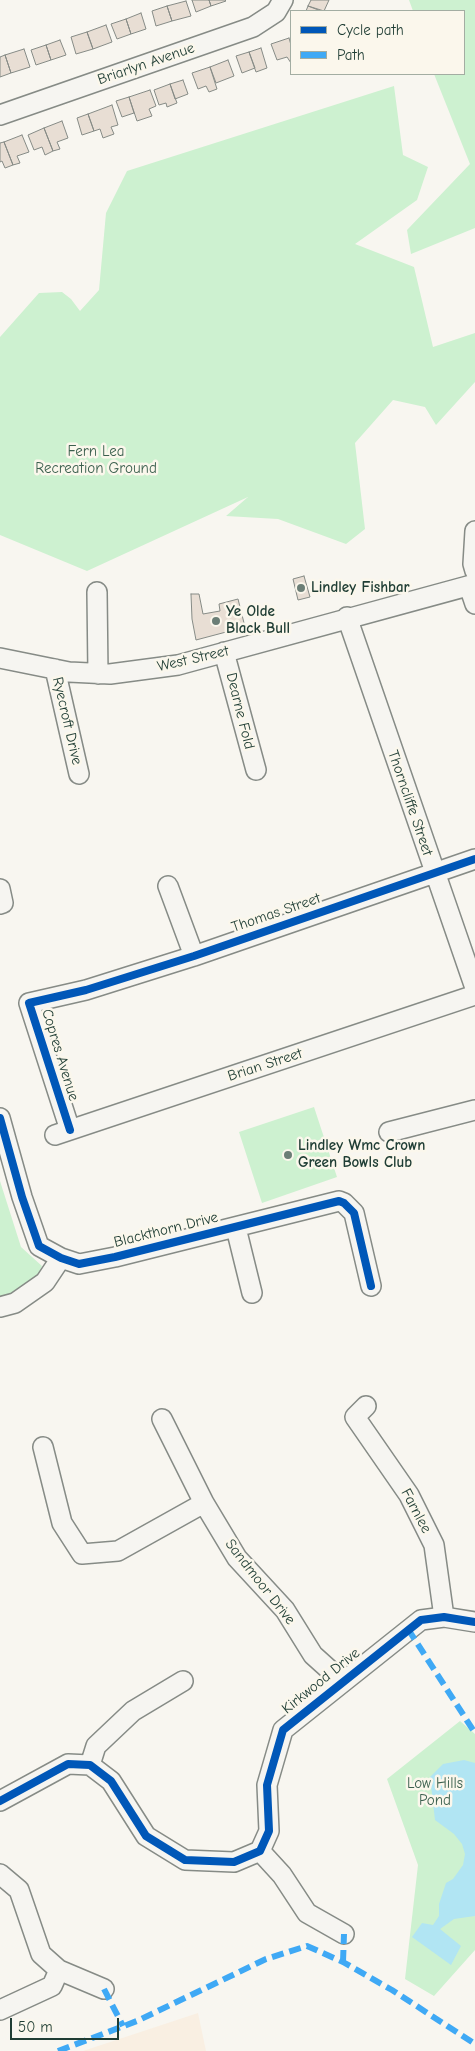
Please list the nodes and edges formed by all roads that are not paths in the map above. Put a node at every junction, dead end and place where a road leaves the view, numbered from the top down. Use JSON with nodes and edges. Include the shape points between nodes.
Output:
{"nodes":[{"id":1,"x":283,"y":0,"type":"edge"},
{"id":2,"x":0,"y":115,"type":"edge"},
{"id":3,"x":475,"y":532,"type":"edge"},
{"id":4,"x":473,"y":580,"type":"edge"},
{"id":5,"x":97,"y":592,"type":"dead end"},
{"id":6,"x":475,"y":604,"type":"edge"},
{"id":7,"x":347,"y":617,"type":"junction"},
{"id":8,"x":224,"y":652,"type":"junction"},
{"id":9,"x":0,"y":658,"type":"edge"},
{"id":10,"x":55,"y":669,"type":"junction"},
{"id":11,"x":98,"y":674,"type":"junction"},
{"id":12,"x":256,"y":770,"type":"dead end"},
{"id":13,"x":80,"y":774,"type":"dead end"},
{"id":14,"x":475,"y":859,"type":"edge"},
{"id":15,"x":434,"y":873,"type":"junction"},
{"id":16,"x":168,"y":886,"type":"dead end"},
{"id":17,"x":0,"y":889,"type":"edge"},
{"id":18,"x":0,"y":904,"type":"edge"},
{"id":19,"x":194,"y":956,"type":"junction"},
{"id":20,"x":475,"y":988,"type":"edge"},
{"id":21,"x":475,"y":994,"type":"edge"},
{"id":22,"x":44,"y":1000,"type":"joint"},
{"id":23,"x":475,"y":1110,"type":"edge"},
{"id":24,"x":0,"y":1118,"type":"edge"},
{"id":25,"x":389,"y":1132,"type":"dead end"},
{"id":26,"x":62,"y":1133,"type":"joint"},
{"id":27,"x":236,"y":1228,"type":"junction"},
{"id":28,"x":61,"y":1258,"type":"junction"},
{"id":29,"x":371,"y":1286,"type":"dead end"},
{"id":30,"x":252,"y":1293,"type":"dead end"},
{"id":31,"x":0,"y":1307,"type":"edge"},
{"id":32,"x":354,"y":1416,"type":"dead end"},
{"id":33,"x":162,"y":1419,"type":"dead end"},
{"id":34,"x":43,"y":1447,"type":"dead end"},
{"id":35,"x":204,"y":1503,"type":"junction"},
{"id":36,"x":444,"y":1618,"type":"junction"},
{"id":37,"x":475,"y":1622,"type":"edge"},
{"id":38,"x":182,"y":1682,"type":"dead end"},
{"id":39,"x":342,"y":1682,"type":"junction"},
{"id":40,"x":90,"y":1765,"type":"junction"},
{"id":41,"x":0,"y":1801,"type":"edge"},
{"id":42,"x":260,"y":1851,"type":"junction"},
{"id":43,"x":0,"y":1874,"type":"edge"},
{"id":44,"x":344,"y":1934,"type":"dead end"},
{"id":45,"x":59,"y":1970,"type":"junction"},
{"id":46,"x":104,"y":1989,"type":"dead end"},
{"id":47,"x":0,"y":2010,"type":"edge"}],
"edges":[{"from":1,"to":2,"type":"street","name":"Briarlyn Avenue","via":[[276,12],[253,27]]},
{"from":3,"to":4,"type":"street"},
{"from":4,"to":6,"type":"street"},
{"from":4,"to":7,"type":"street","name":"West Street"},
{"from":5,"to":11,"type":"street"},
{"from":7,"to":8,"type":"street","name":"West Street"},
{"from":7,"to":15,"type":"street","name":"Thorncliffe Street"},
{"from":8,"to":11,"type":"street","name":"West Street","via":[[178,665]]},
{"from":8,"to":12,"type":"street","name":"Dearne Fold"},
{"from":9,"to":10,"type":"street","name":"West Street"},
{"from":10,"to":11,"type":"street","name":"West Street"},
{"from":10,"to":13,"type":"street","name":"Ryecroft Drive"},
{"from":14,"to":15,"type":"street","name":"Thomas Street"},
{"from":15,"to":19,"type":"street","name":"Thomas Street"},
{"from":15,"to":20,"type":"street","name":"Thorncliffe Street"},
{"from":16,"to":19,"type":"street"},
{"from":17,"to":18,"type":"street","via":[[3,903]]},
{"from":19,"to":22,"type":"street","name":"Thomas Street"},
{"from":21,"to":26,"type":"street","name":"Brian Street"},
{"from":22,"to":26,"type":"street","name":"Copres Avenue","via":[[29,1003]]},
{"from":23,"to":25,"type":"street"},
{"from":24,"to":28,"type":"street","name":"Blackthorn Drive","via":[[39,1246]]},
{"from":27,"to":28,"type":"street","name":"Blackthorn Drive","via":[[80,1264]]},
{"from":27,"to":29,"type":"street","name":"Blackthorn Drive","via":[[330,1202],[344,1203],[354,1213]]},
{"from":27,"to":30,"type":"street"},
{"from":28,"to":31,"type":"street","via":[[45,1282],[15,1303]]},
{"from":32,"to":36,"type":"street","name":"Farnlee","via":[[409,1495],[434,1544]]},
{"from":33,"to":35,"type":"street","name":"Sandmoor Drive"},
{"from":34,"to":35,"type":"street","via":[[62,1523],[82,1554],[118,1551]]},
{"from":35,"to":39,"type":"street","name":"Sandmoor Drive","via":[[238,1558],[285,1610],[313,1655]]},
{"from":36,"to":37,"type":"street","name":"Kirkwood Drive"},
{"from":36,"to":39,"type":"street","name":"Kirkwood Drive","via":[[421,1620]]},
{"from":38,"to":40,"type":"street","via":[[133,1710],[96,1746]]},
{"from":39,"to":42,"type":"street","name":"Kirkwood Drive","via":[[283,1730],[267,1785],[269,1831]]},
{"from":40,"to":41,"type":"street","via":[[68,1764]]},
{"from":40,"to":42,"type":"street","via":[[111,1781],[146,1836],[185,1860],[234,1862]]},
{"from":42,"to":44,"type":"street","via":[[282,1875],[307,1913]]},
{"from":43,"to":45,"type":"street","via":[[19,1890],[41,1954]]},
{"from":45,"to":46,"type":"street"},
{"from":45,"to":47,"type":"street","via":[[52,1986]]}]}
